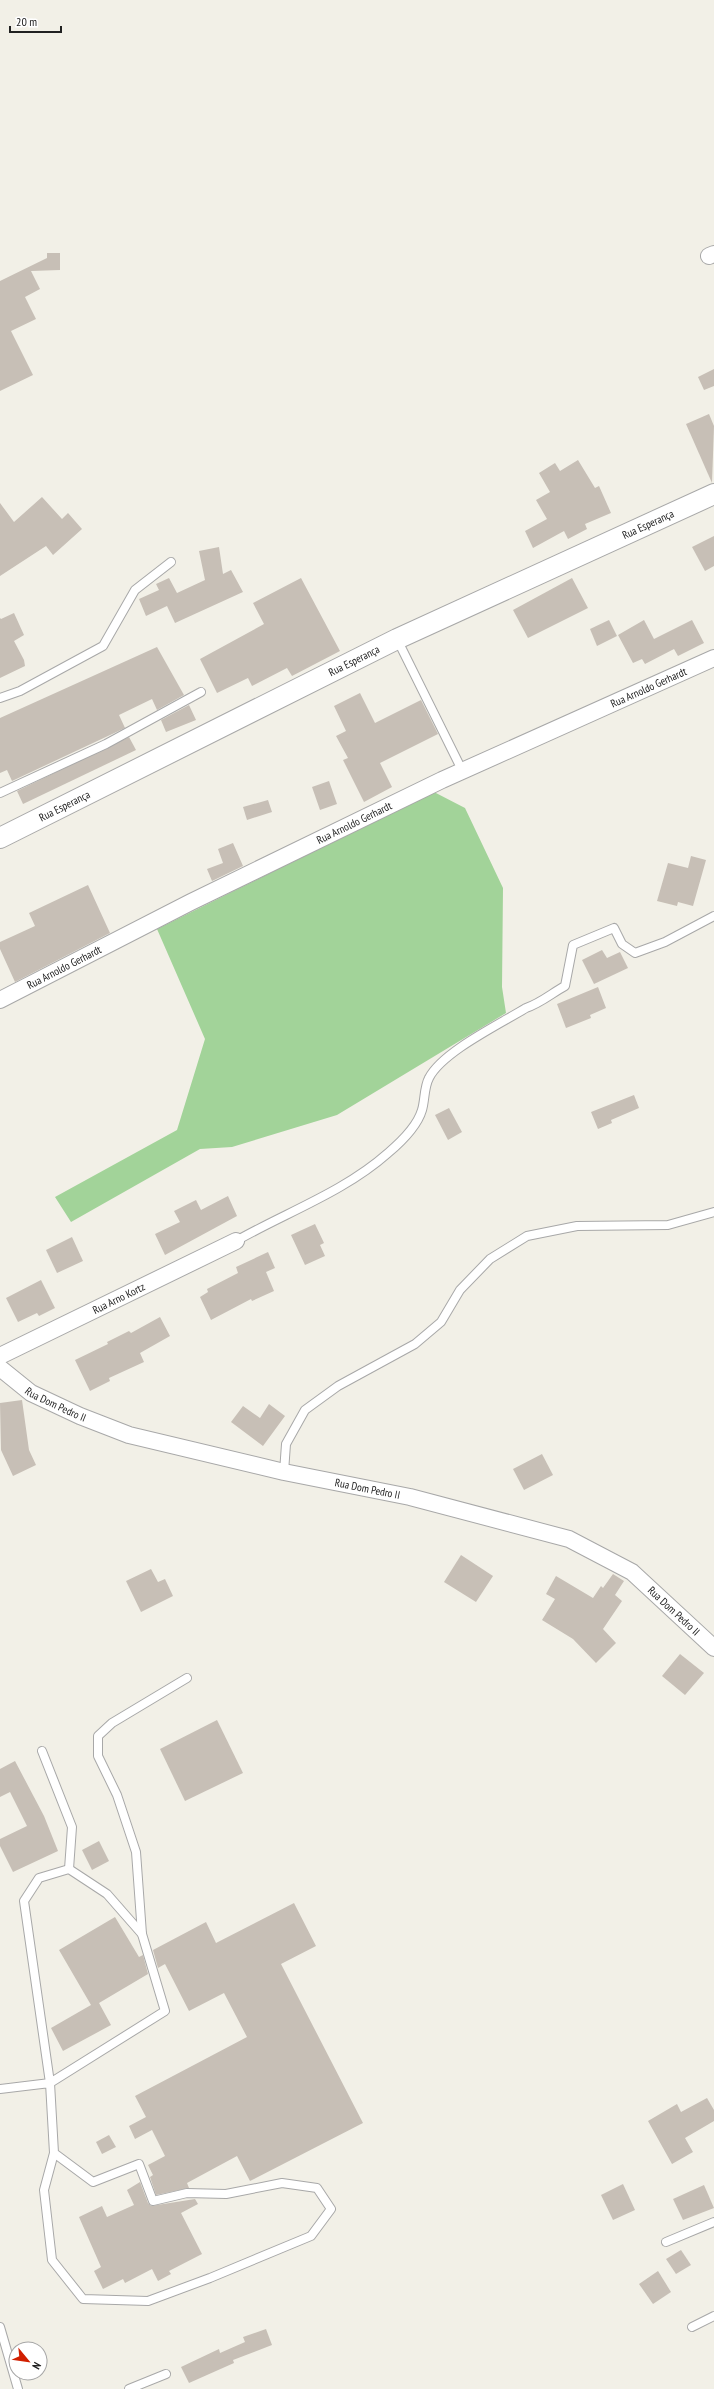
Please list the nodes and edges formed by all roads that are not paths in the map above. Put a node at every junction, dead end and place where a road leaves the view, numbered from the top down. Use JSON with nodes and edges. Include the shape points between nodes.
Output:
{"nodes":[{"id":1,"x":714,"y":494,"type":"edge"},
{"id":2,"x":171,"y":562,"type":"dead end"},
{"id":3,"x":397,"y":639,"type":"junction"},
{"id":4,"x":714,"y":658,"type":"edge"},
{"id":5,"x":202,"y":692,"type":"dead end"},
{"id":6,"x":0,"y":698,"type":"edge"},
{"id":7,"x":462,"y":770,"type":"junction"},
{"id":8,"x":0,"y":793,"type":"edge"},
{"id":9,"x":0,"y":838,"type":"edge"},
{"id":10,"x":714,"y":916,"type":"edge"},
{"id":11,"x":0,"y":1000,"type":"edge"},
{"id":12,"x":714,"y":1212,"type":"edge"},
{"id":13,"x":236,"y":1241,"type":"joint"},
{"id":14,"x":0,"y":1356,"type":"edge"},
{"id":15,"x":0,"y":1368,"type":"edge"},
{"id":16,"x":284,"y":1472,"type":"junction"},
{"id":17,"x":714,"y":1648,"type":"edge"},
{"id":18,"x":187,"y":1678,"type":"dead end"},
{"id":19,"x":42,"y":1751,"type":"dead end"},
{"id":20,"x":69,"y":1869,"type":"junction"},
{"id":21,"x":142,"y":1934,"type":"junction"},
{"id":22,"x":50,"y":2083,"type":"junction"},
{"id":23,"x":0,"y":2089,"type":"edge"},
{"id":24,"x":54,"y":2153,"type":"junction"},
{"id":25,"x":714,"y":2222,"type":"edge"},
{"id":26,"x":666,"y":2242,"type":"dead end"},
{"id":27,"x":714,"y":2316,"type":"edge"},
{"id":28,"x":0,"y":2327,"type":"edge"},
{"id":29,"x":692,"y":2327,"type":"dead end"},
{"id":30,"x":166,"y":2374,"type":"dead end"},
{"id":31,"x":18,"y":2389,"type":"edge"},
{"id":32,"x":129,"y":2389,"type":"edge"}],
"edges":[{"from":1,"to":3,"type":"street","name":"Rua Esperança"},
{"from":2,"to":6,"type":"lane","via":[[135,590],[103,646],[20,691]]},
{"from":3,"to":7,"type":"lane"},
{"from":3,"to":9,"type":"street","name":"Rua Esperança"},
{"from":4,"to":7,"type":"street","name":"Rua Arnoldo Gerhardt"},
{"from":5,"to":8,"type":"lane","via":[[106,744]]},
{"from":7,"to":11,"type":"street","name":"Rua Arnoldo Gerhardt","via":[[191,902]]},
{"from":10,"to":13,"type":"lane","via":[[665,942],[635,953],[622,944],[614,928],[573,944],[565,986],[449,1055],[428,1078],[422,1111],[410,1131],[388,1153],[362,1173],[318,1199]]},
{"from":12,"to":16,"type":"lane","via":[[668,1226],[577,1226],[527,1236],[490,1259],[460,1290],[441,1322],[415,1344],[338,1386],[305,1410],[286,1444]]},
{"from":13,"to":14,"type":"street","name":"Rua Arno Kortz"},
{"from":15,"to":16,"type":"street","name":"Rua Dom Pedro II","via":[[31,1393],[122,1432]]},
{"from":16,"to":17,"type":"street","name":"Rua Dom Pedro II","via":[[410,1497],[569,1539],[632,1572]]},
{"from":18,"to":21,"type":"lane","via":[[112,1723],[98,1736],[98,1756],[116,1795],[136,1852]]},
{"from":19,"to":20,"type":"lane","via":[[72,1828]]},
{"from":20,"to":21,"type":"lane","via":[[107,1894]]},
{"from":20,"to":22,"type":"lane","via":[[39,1878],[24,1901]]},
{"from":21,"to":22,"type":"lane","via":[[165,2011]]},
{"from":22,"to":23,"type":"lane"},
{"from":22,"to":24,"type":"lane"},
{"from":24,"to":24,"type":"lane","via":[[93,2182],[139,2164],[153,2201],[187,2193],[226,2194],[282,2183],[318,2188],[331,2209],[311,2236],[169,2294],[148,2301],[83,2299],[52,2260],[44,2190]]},
{"from":25,"to":26,"type":"lane"},
{"from":27,"to":29,"type":"lane"},
{"from":28,"to":31,"type":"lane"},
{"from":30,"to":32,"type":"lane"}]}
